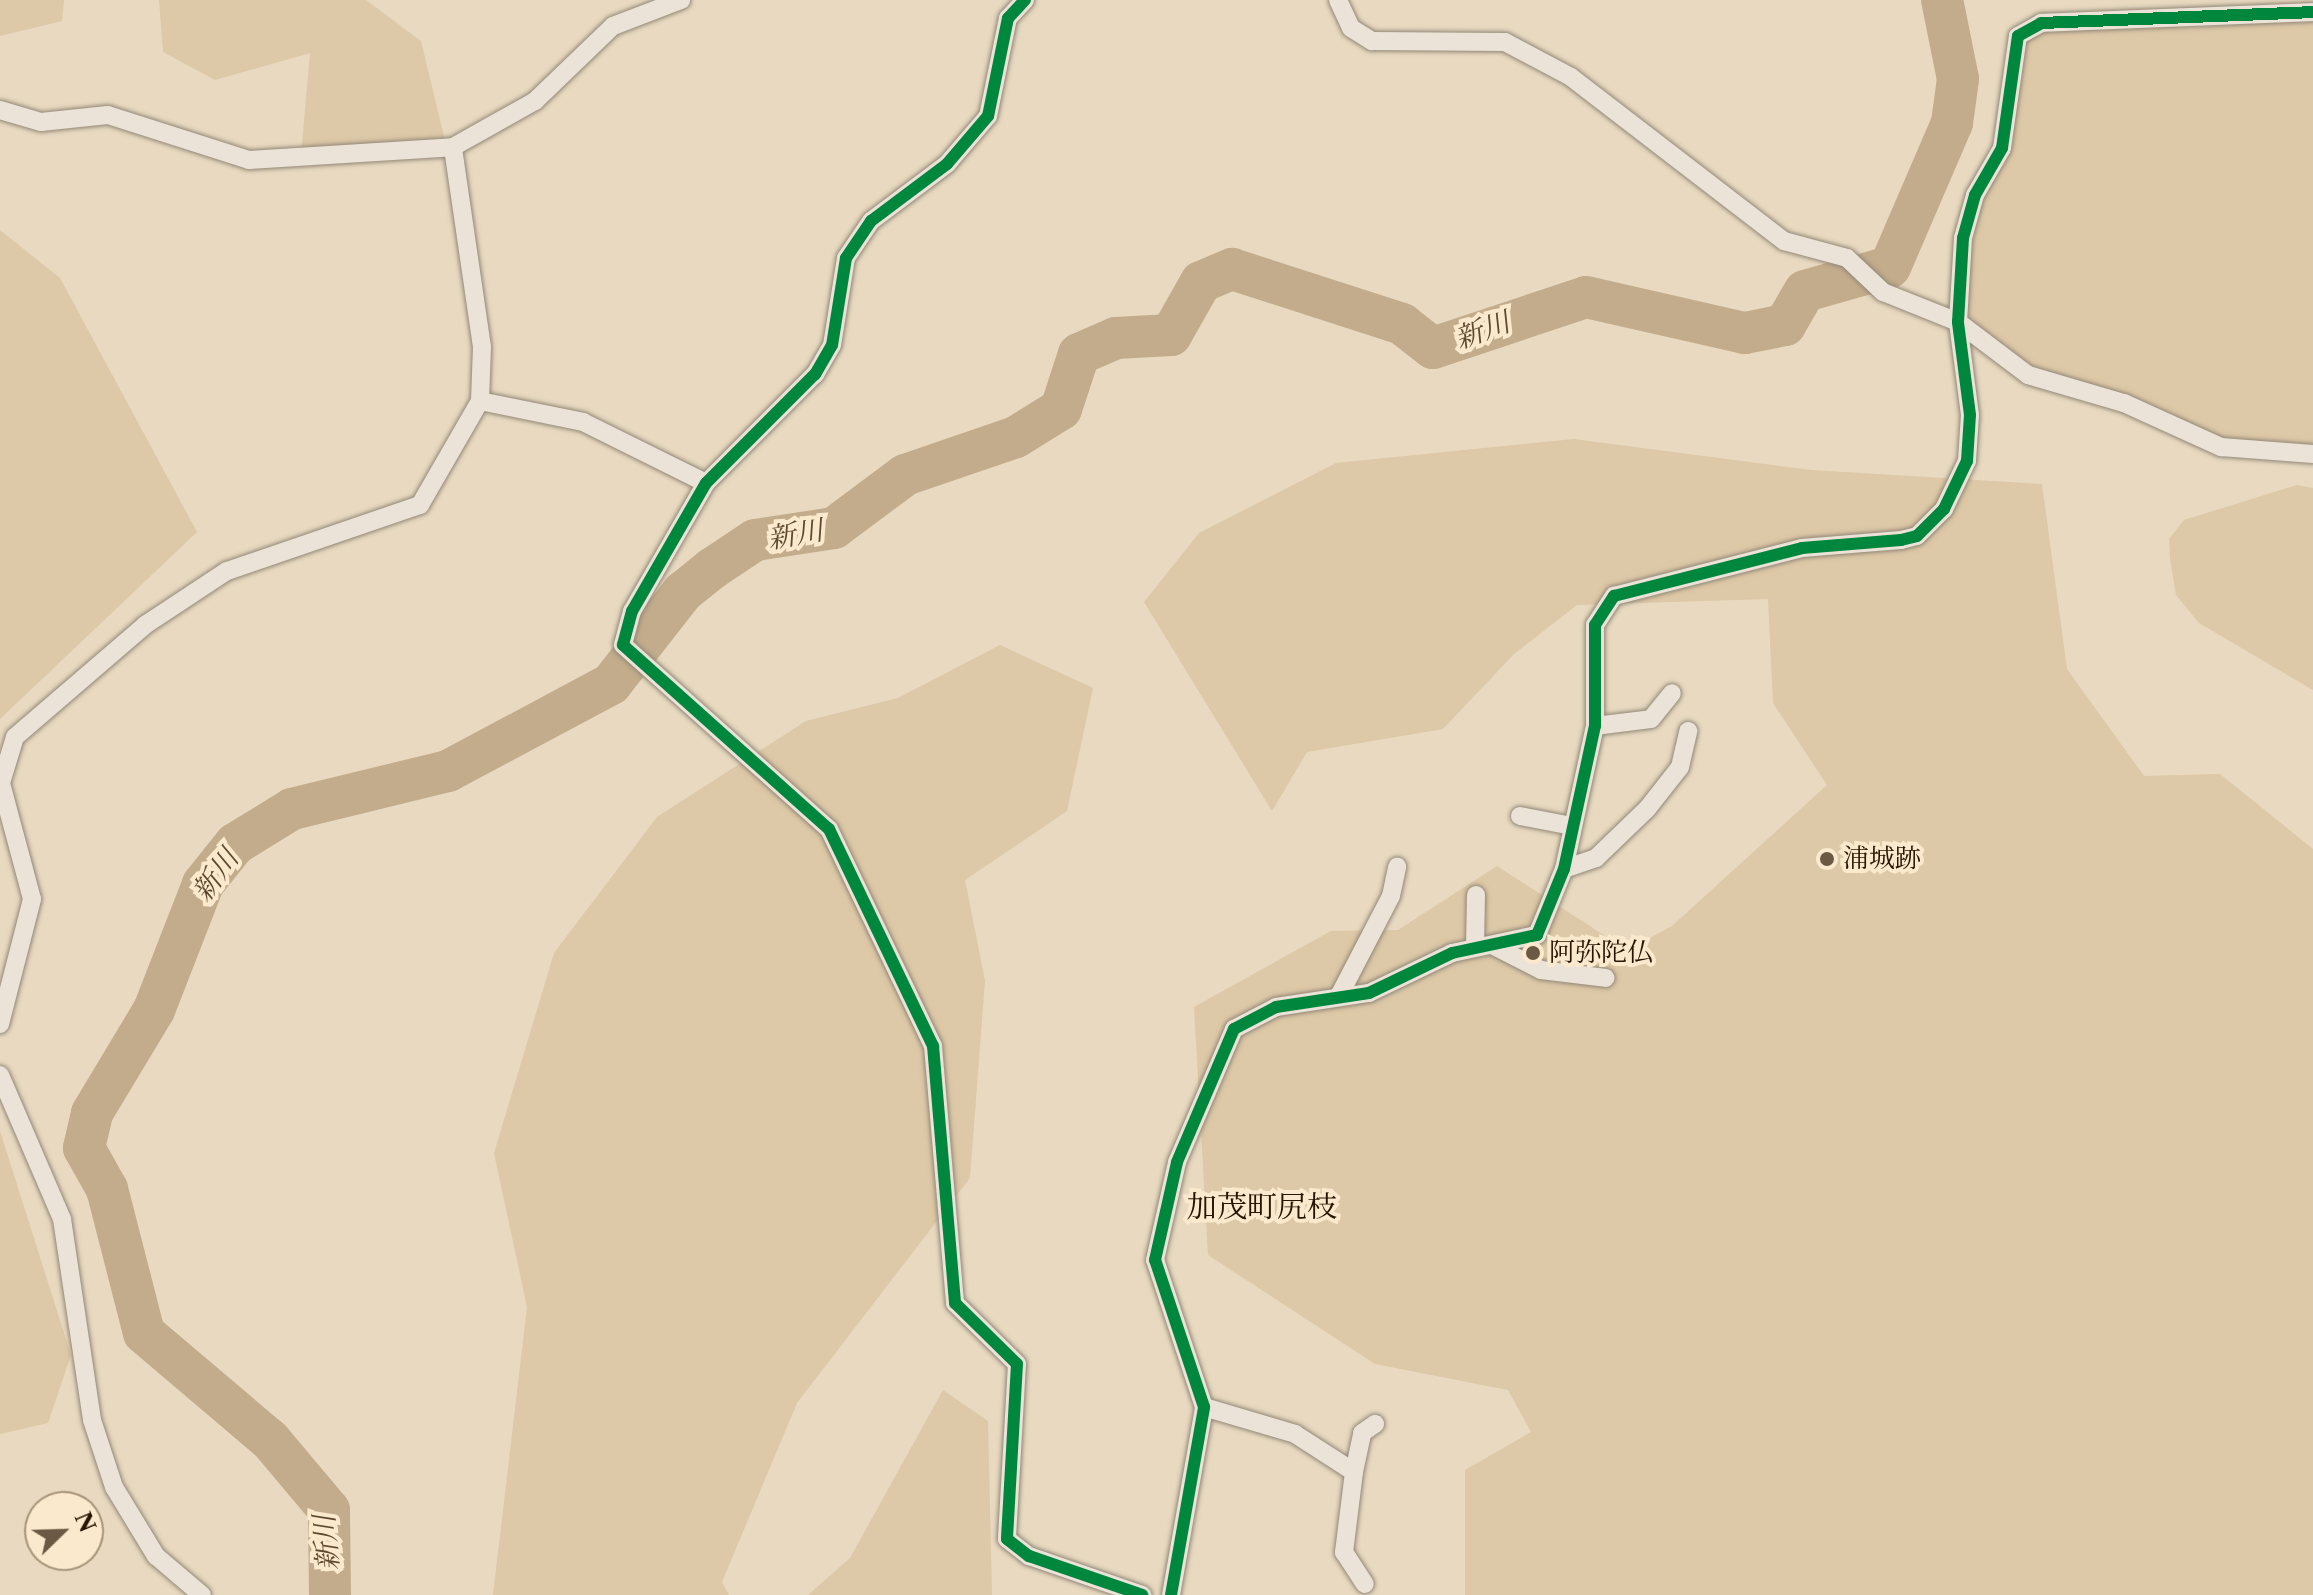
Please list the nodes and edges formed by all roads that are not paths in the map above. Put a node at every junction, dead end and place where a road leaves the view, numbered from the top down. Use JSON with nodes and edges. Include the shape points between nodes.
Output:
{"nodes":[{"id":1,"x":681,"y":0,"type":"edge"},
{"id":2,"x":1025,"y":0,"type":"edge"},
{"id":3,"x":1338,"y":0,"type":"edge"},
{"id":4,"x":2313,"y":12,"type":"edge"},
{"id":5,"x":0,"y":110,"type":"edge"},
{"id":6,"x":453,"y":147,"type":"junction"},
{"id":7,"x":1958,"y":322,"type":"junction"},
{"id":8,"x":480,"y":401,"type":"junction"},
{"id":9,"x":2313,"y":454,"type":"edge"},
{"id":10,"x":706,"y":483,"type":"junction"},
{"id":11,"x":1672,"y":693,"type":"dead end"},
{"id":12,"x":1595,"y":726,"type":"junction"},
{"id":13,"x":1688,"y":731,"type":"dead end"},
{"id":14,"x":1520,"y":816,"type":"dead end"},
{"id":15,"x":1572,"y":826,"type":"junction"},
{"id":16,"x":1397,"y":867,"type":"dead end"},
{"id":17,"x":1564,"y":869,"type":"junction"},
{"id":18,"x":1476,"y":895,"type":"dead end"},
{"id":19,"x":1482,"y":945,"type":"junction"},
{"id":20,"x":1606,"y":978,"type":"dead end"},
{"id":21,"x":1340,"y":994,"type":"junction"},
{"id":22,"x":0,"y":1024,"type":"edge"},
{"id":23,"x":0,"y":1075,"type":"edge"},
{"id":24,"x":1204,"y":1407,"type":"junction"},
{"id":25,"x":1375,"y":1424,"type":"dead end"},
{"id":26,"x":1354,"y":1472,"type":"junction"},
{"id":27,"x":1365,"y":1584,"type":"dead end"},
{"id":28,"x":202,"y":1595,"type":"edge"},
{"id":29,"x":1142,"y":1595,"type":"edge"},
{"id":30,"x":1171,"y":1595,"type":"edge"}],
"edges":[{"from":1,"to":6,"type":"street","via":[[613,26],[535,101]]},
{"from":2,"to":10,"type":"street","via":[[1008,18],[988,116],[947,164],[871,221],[846,258],[832,345],[815,374]]},
{"from":3,"to":7,"type":"street","via":[[1351,28],[1372,41],[1505,42],[1571,77],[1679,154],[1784,241],[1847,258],[1883,292]]},
{"from":4,"to":7,"type":"street","via":[[2196,22],[2109,19],[2026,29],[2014,44],[2002,148],[1975,195],[1963,238]]},
{"from":5,"to":6,"type":"street","via":[[41,122],[108,115],[249,160]]},
{"from":6,"to":8,"type":"street","via":[[482,347]]},
{"from":7,"to":9,"type":"street","via":[[2028,375],[2124,403],[2198,440]]},
{"from":7,"to":12,"type":"street","via":[[1968,445],[1944,509],[1909,538],[1802,548],[1614,596],[1590,650]]},
{"from":8,"to":10,"type":"street","via":[[583,422]]},
{"from":8,"to":22,"type":"street","via":[[420,505],[227,571],[145,625],[15,737],[1,783],[32,899]]},
{"from":10,"to":29,"type":"street","via":[[632,611],[623,645],[645,669],[766,766],[829,829],[908,984],[933,1046],[955,1303],[1017,1364],[1007,1539],[1029,1556]]},
{"from":11,"to":12,"type":"street","via":[[1651,719]]},
{"from":12,"to":15,"type":"street"},
{"from":13,"to":17,"type":"street","via":[[1680,767],[1647,809],[1596,858]]},
{"from":14,"to":15,"type":"street"},
{"from":15,"to":17,"type":"street"},
{"from":16,"to":21,"type":"street","via":[[1391,896]]},
{"from":17,"to":19,"type":"street","via":[[1537,935]]},
{"from":18,"to":19,"type":"street"},
{"from":19,"to":20,"type":"street","via":[[1541,970]]},
{"from":19,"to":21,"type":"street","via":[[1398,984]]},
{"from":21,"to":24,"type":"street","via":[[1276,1007],[1234,1029],[1177,1162],[1155,1260]]},
{"from":23,"to":28,"type":"street","via":[[62,1219],[92,1420],[114,1487],[156,1556]]},
{"from":24,"to":26,"type":"street","via":[[1295,1434]]},
{"from":24,"to":30,"type":"street"},
{"from":25,"to":26,"type":"street","via":[[1362,1433]]},
{"from":26,"to":27,"type":"street","via":[[1344,1552]]}]}
